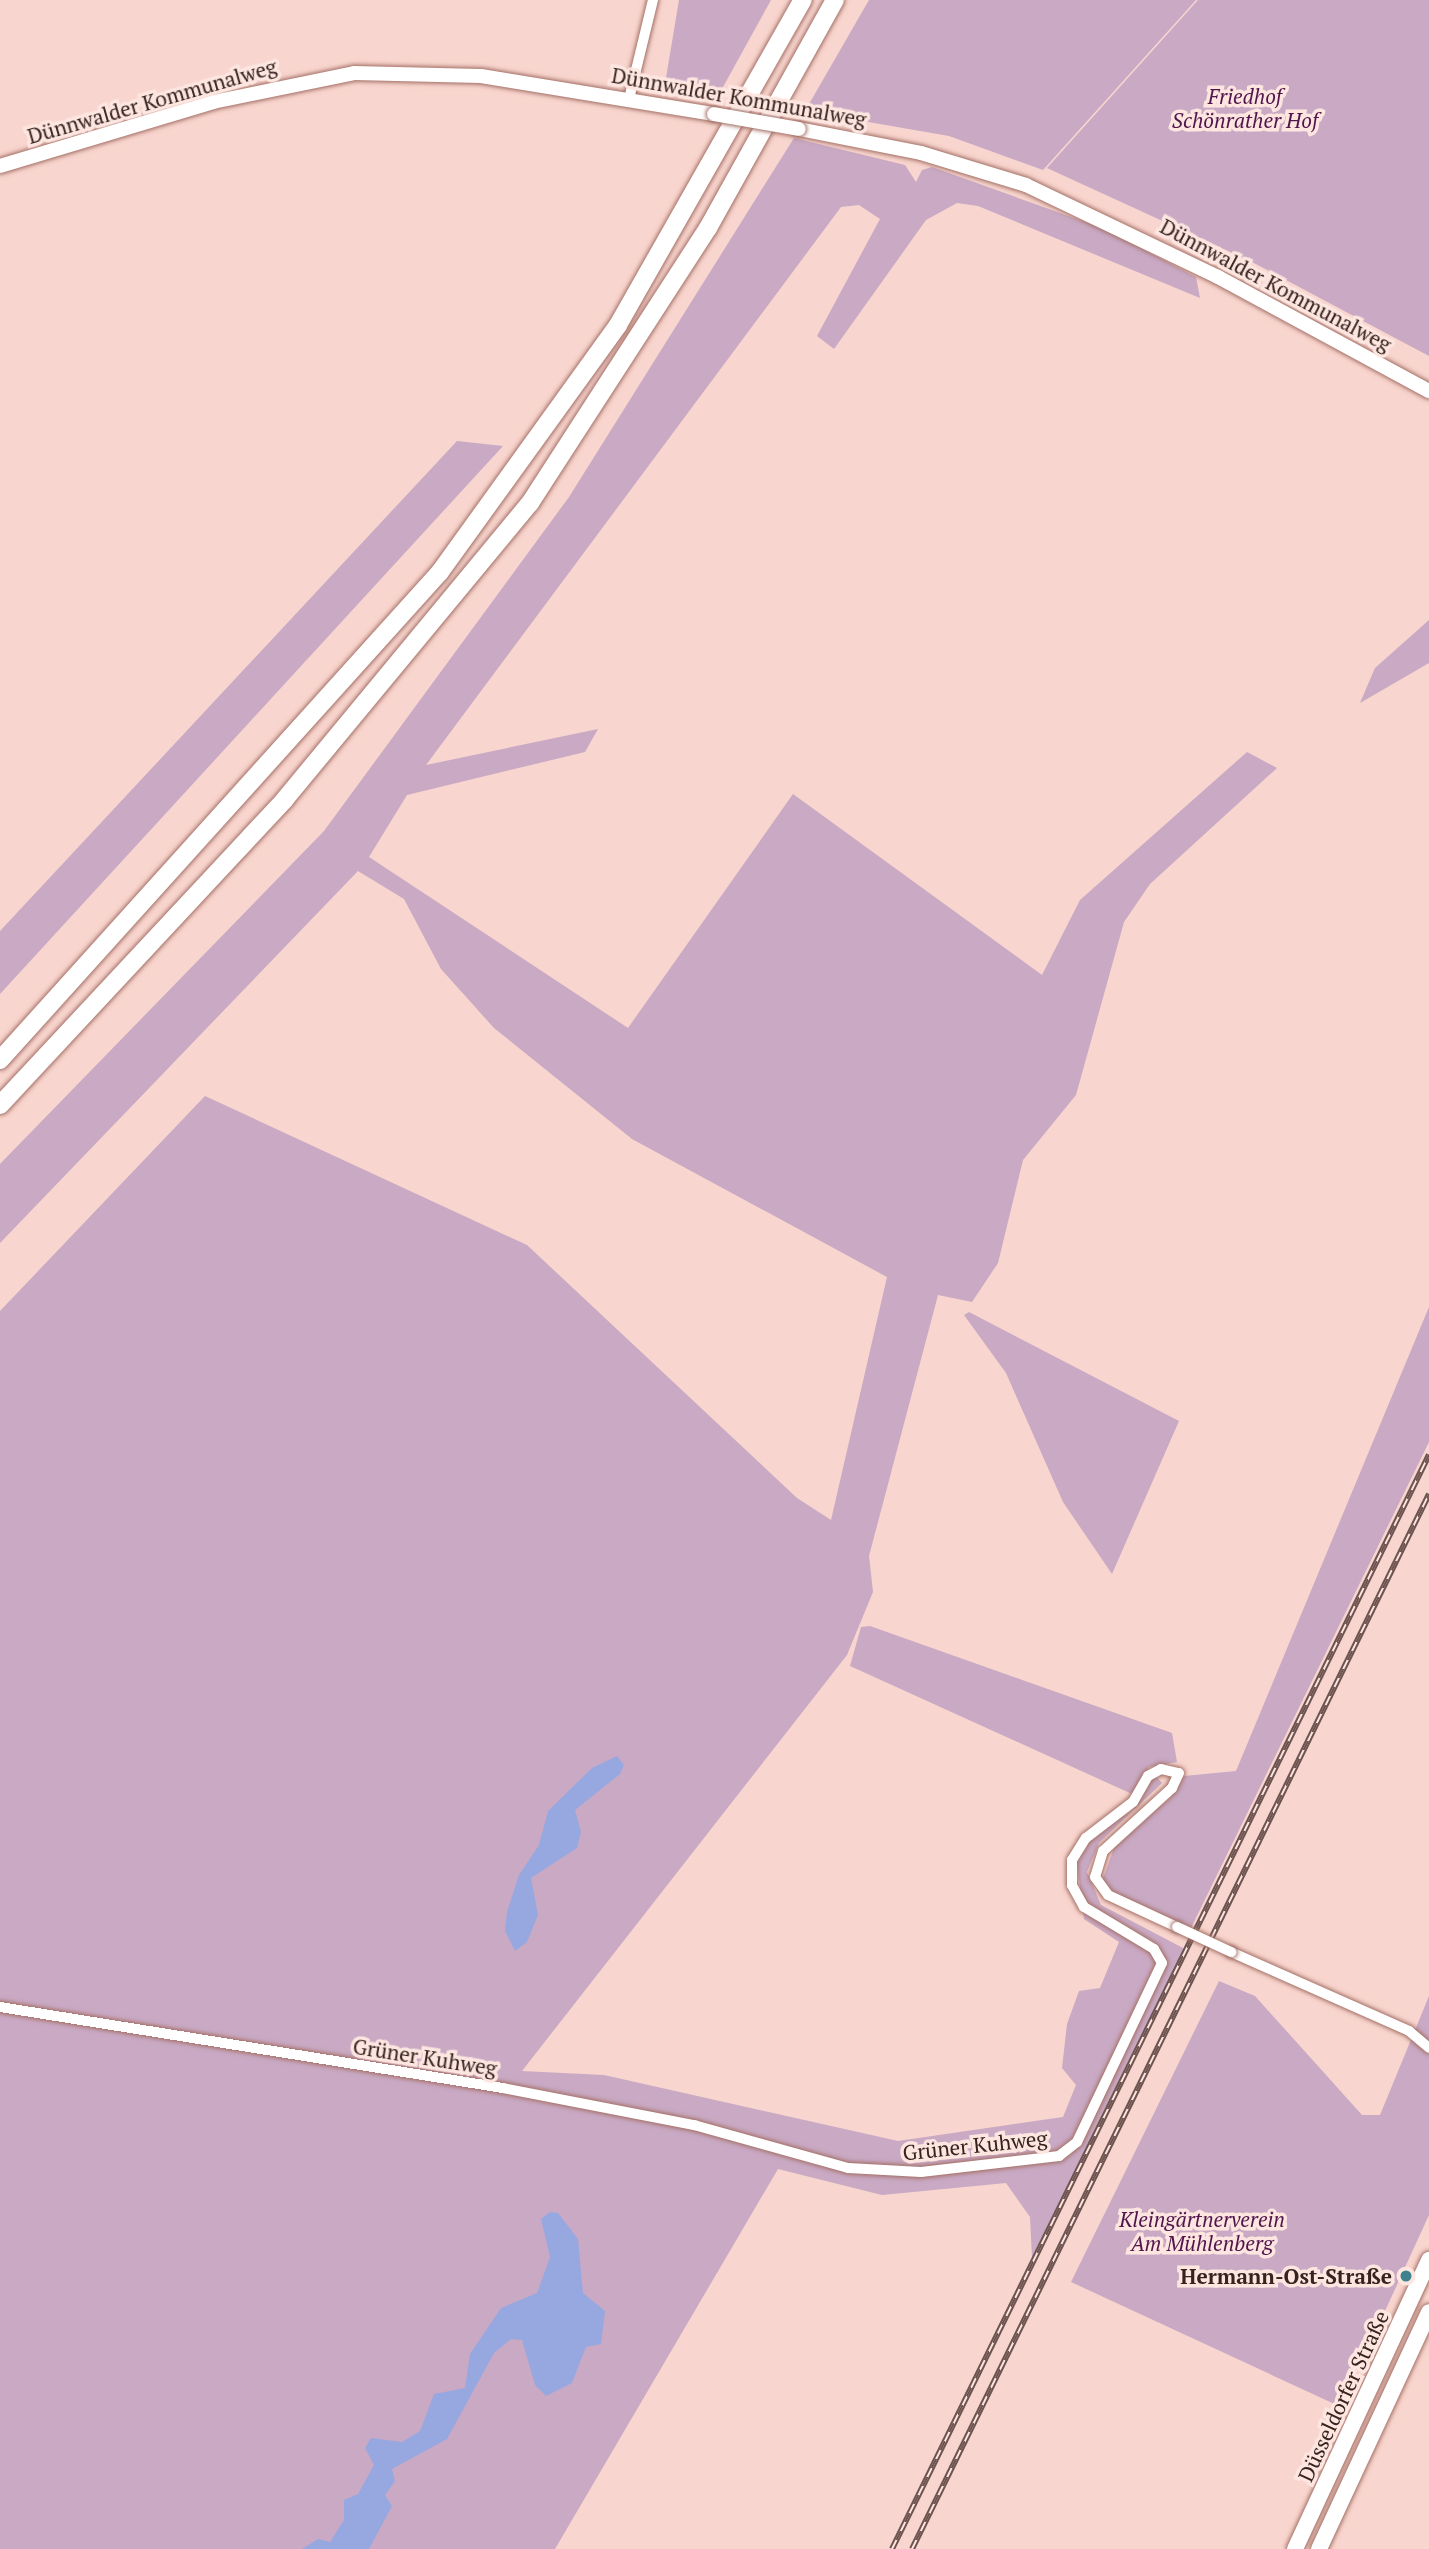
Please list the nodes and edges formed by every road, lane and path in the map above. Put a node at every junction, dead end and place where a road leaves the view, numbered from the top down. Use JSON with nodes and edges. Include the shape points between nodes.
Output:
{"nodes":[{"id":1,"x":653,"y":0,"type":"edge"},
{"id":2,"x":803,"y":0,"type":"edge"},
{"id":3,"x":835,"y":0,"type":"edge"},
{"id":4,"x":629,"y":100,"type":"junction"},
{"id":5,"x":0,"y":166,"type":"edge"},
{"id":6,"x":1429,"y":391,"type":"edge"},
{"id":7,"x":0,"y":1060,"type":"edge"},
{"id":8,"x":0,"y":1105,"type":"edge"},
{"id":9,"x":0,"y":2007,"type":"edge"},
{"id":10,"x":1429,"y":2048,"type":"edge"},
{"id":11,"x":1429,"y":2260,"type":"edge"},
{"id":12,"x":1429,"y":2312,"type":"edge"},
{"id":13,"x":1295,"y":2549,"type":"edge"},
{"id":14,"x":1319,"y":2549,"type":"edge"}],
"edges":[{"from":1,"to":4,"type":"street"},
{"from":2,"to":7,"type":"highway","via":[[639,290],[526,456],[375,651]]},
{"from":3,"to":8,"type":"highway","via":[[702,240],[530,503],[285,799]]},
{"from":4,"to":5,"type":"main road","name":"Dünnwalder Kommunalweg","via":[[445,72],[354,73],[263,89]]},
{"from":4,"to":6,"type":"main road","name":"Dünnwalder Kommunalweg","bridge":true,"via":[[910,150],[1026,185],[1206,271]]},
{"from":9,"to":10,"type":"street","name":"Grüner Kuhweg","bridge":true,"via":[[503,2088],[694,2124],[848,2168],[921,2172],[1059,2156],[1077,2142],[1162,1963],[1153,1950],[1084,1908],[1072,1885],[1072,1860],[1086,1838],[1133,1802],[1148,1776],[1161,1769],[1179,1773],[1172,1788],[1103,1851],[1095,1877],[1108,1895],[1409,2031]]},
{"from":11,"to":13,"type":"main road","name":"Düsseldorfer Straße"},
{"from":12,"to":14,"type":"main road","name":"Düsseldorfer Straße"}]}
